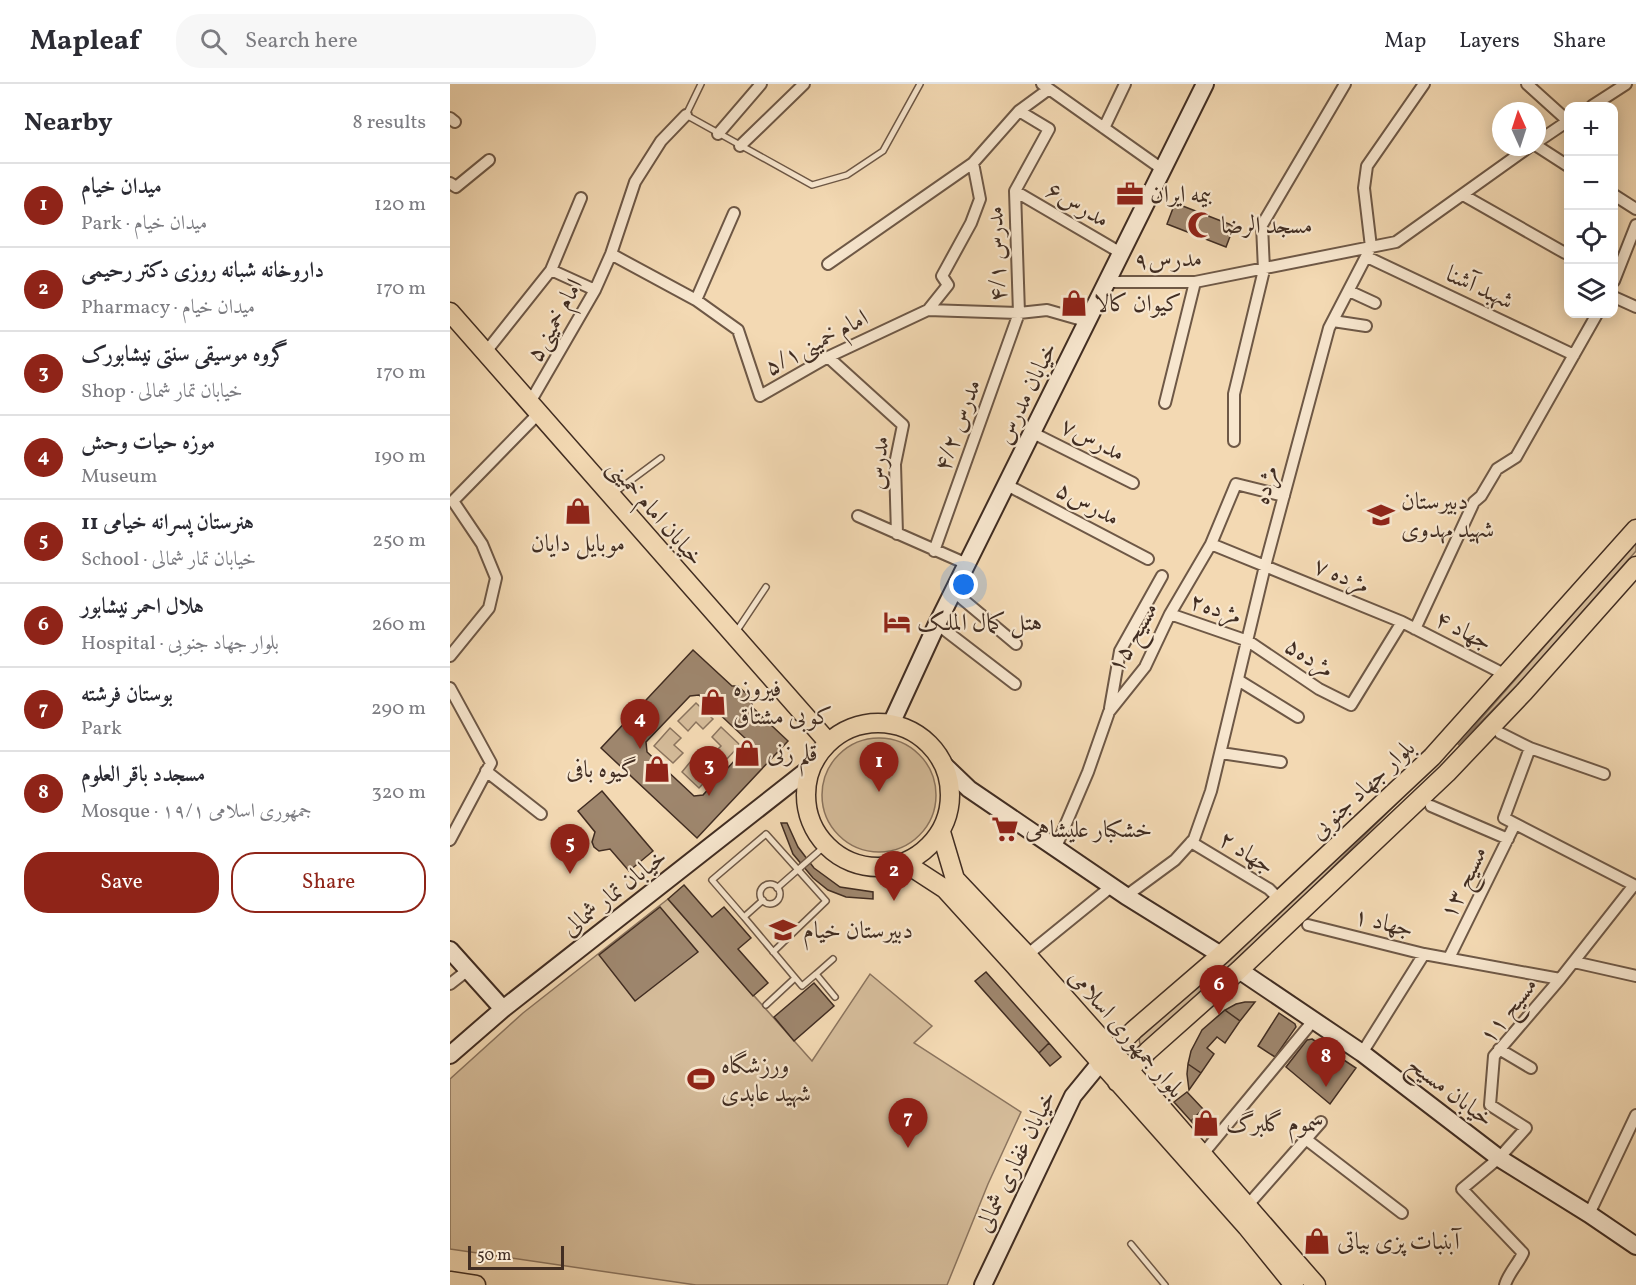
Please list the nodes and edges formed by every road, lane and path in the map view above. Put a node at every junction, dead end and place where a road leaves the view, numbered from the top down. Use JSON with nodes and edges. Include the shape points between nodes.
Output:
{"nodes":[{"id":1,"x":701,"y":84,"type":"edge"},
{"id":2,"x":761,"y":84,"type":"edge"},
{"id":3,"x":804,"y":84,"type":"edge"},
{"id":4,"x":920,"y":84,"type":"edge"},
{"id":5,"x":1125,"y":84,"type":"edge"},
{"id":6,"x":1205,"y":84,"type":"edge"},
{"id":7,"x":1345,"y":84,"type":"edge"},
{"id":8,"x":1424,"y":84,"type":"edge"},
{"id":9,"x":1527,"y":84,"type":"edge"},
{"id":10,"x":1626,"y":84,"type":"edge"},
{"id":11,"x":1046,"y":86,"type":"edge"},
{"id":12,"x":1598,"y":102,"type":"edge"},
{"id":13,"x":1019,"y":111,"type":"junction"},
{"id":14,"x":686,"y":115,"type":"junction"},
{"id":15,"x":1564,"y":117,"type":"edge"},
{"id":16,"x":1564,"y":125,"type":"edge"},
{"id":17,"x":1104,"y":128,"type":"junction"},
{"id":18,"x":718,"y":134,"type":"junction"},
{"id":19,"x":1546,"y":136,"type":"edge"},
{"id":20,"x":740,"y":146,"type":"junction"},
{"id":21,"x":1546,"y":152,"type":"edge"},
{"id":22,"x":1516,"y":156,"type":"edge"},
{"id":23,"x":489,"y":160,"type":"dead end"},
{"id":24,"x":973,"y":163,"type":"junction"},
{"id":25,"x":1564,"y":163,"type":"edge"},
{"id":26,"x":1162,"y":169,"type":"junction"},
{"id":27,"x":450,"y":183,"type":"edge"},
{"id":28,"x":1015,"y":191,"type":"junction"},
{"id":29,"x":1462,"y":195,"type":"junction"},
{"id":30,"x":581,"y":198,"type":"dead end"},
{"id":31,"x":1618,"y":198,"type":"edge"},
{"id":32,"x":1636,"y":209,"type":"edge"},
{"id":33,"x":734,"y":213,"type":"dead end"},
{"id":34,"x":1636,"y":225,"type":"edge"},
{"id":35,"x":1369,"y":252,"type":"junction"},
{"id":36,"x":1564,"y":252,"type":"edge"},
{"id":37,"x":1121,"y":253,"type":"junction"},
{"id":38,"x":611,"y":254,"type":"junction"},
{"id":39,"x":828,"y":264,"type":"dead end"},
{"id":40,"x":551,"y":270,"type":"junction"},
{"id":41,"x":1264,"y":270,"type":"junction"},
{"id":42,"x":1618,"y":271,"type":"edge"},
{"id":43,"x":1106,"y":282,"type":"junction"},
{"id":44,"x":1195,"y":282,"type":"junction"},
{"id":45,"x":595,"y":290,"type":"junction"},
{"id":46,"x":1349,"y":291,"type":"junction"},
{"id":47,"x":1618,"y":299,"type":"edge"},
{"id":48,"x":696,"y":300,"type":"junction"},
{"id":49,"x":1375,"y":303,"type":"dead end"},
{"id":50,"x":1636,"y":307,"type":"edge"},
{"id":51,"x":928,"y":310,"type":"junction"},
{"id":52,"x":450,"y":312,"type":"edge"},
{"id":53,"x":1019,"y":313,"type":"junction"},
{"id":54,"x":1595,"y":318,"type":"edge"},
{"id":55,"x":1333,"y":321,"type":"junction"},
{"id":56,"x":1089,"y":322,"type":"junction"},
{"id":57,"x":1366,"y":326,"type":"dead end"},
{"id":58,"x":485,"y":353,"type":"junction"},
{"id":59,"x":1574,"y":355,"type":"junction"},
{"id":60,"x":828,"y":357,"type":"junction"},
{"id":61,"x":1165,"y":403,"type":"dead end"},
{"id":62,"x":533,"y":409,"type":"junction"},
{"id":63,"x":1033,"y":433,"type":"junction"},
{"id":64,"x":1234,"y":441,"type":"dead end"},
{"id":65,"x":661,"y":458,"type":"dead end"},
{"id":66,"x":1133,"y":483,"type":"dead end"},
{"id":67,"x":1007,"y":485,"type":"junction"},
{"id":68,"x":610,"y":496,"type":"junction"},
{"id":69,"x":1284,"y":496,"type":"junction"},
{"id":70,"x":858,"y":516,"type":"dead end"},
{"id":71,"x":1636,"y":529,"type":"edge"},
{"id":72,"x":897,"y":534,"type":"junction"},
{"id":73,"x":1211,"y":544,"type":"junction"},
{"id":74,"x":934,"y":551,"type":"junction"},
{"id":75,"x":1148,"y":559,"type":"dead end"},
{"id":76,"x":967,"y":564,"type":"junction"},
{"id":77,"x":1265,"y":566,"type":"junction"},
{"id":78,"x":1636,"y":566,"type":"edge"},
{"id":79,"x":1162,"y":576,"type":"dead end"},
{"id":80,"x":766,"y":587,"type":"dead end"},
{"id":81,"x":954,"y":592,"type":"junction"},
{"id":82,"x":1170,"y":614,"type":"junction"},
{"id":83,"x":1402,"y":622,"type":"junction"},
{"id":84,"x":937,"y":624,"type":"junction"},
{"id":85,"x":1415,"y":629,"type":"junction"},
{"id":86,"x":734,"y":636,"type":"junction"},
{"id":87,"x":1248,"y":641,"type":"junction"},
{"id":88,"x":1016,"y":644,"type":"dead end"},
{"id":89,"x":450,"y":656,"type":"edge"},
{"id":90,"x":1506,"y":675,"type":"junction"},
{"id":91,"x":1238,"y":680,"type":"junction"},
{"id":92,"x":1015,"y":684,"type":"dead end"},
{"id":93,"x":450,"y":688,"type":"edge"},
{"id":94,"x":1109,"y":712,"type":"junction"},
{"id":95,"x":1298,"y":717,"type":"dead end"},
{"id":96,"x":891,"y":724,"type":"junction"},
{"id":97,"x":1500,"y":733,"type":"dead end"},
{"id":98,"x":828,"y":742,"type":"junction"},
{"id":99,"x":1530,"y":748,"type":"junction"},
{"id":100,"x":1221,"y":753,"type":"junction"},
{"id":101,"x":1432,"y":757,"type":"junction"},
{"id":102,"x":1281,"y":762,"type":"dead end"},
{"id":103,"x":945,"y":766,"type":"junction"},
{"id":104,"x":810,"y":768,"type":"junction"},
{"id":105,"x":486,"y":771,"type":"junction"},
{"id":106,"x":1447,"y":773,"type":"junction"},
{"id":107,"x":1604,"y":774,"type":"dead end"},
{"id":108,"x":1431,"y":806,"type":"dead end"},
{"id":109,"x":541,"y":814,"type":"dead end"},
{"id":110,"x":1515,"y":824,"type":"junction"},
{"id":111,"x":941,"y":832,"type":"junction"},
{"id":112,"x":1508,"y":839,"type":"junction"},
{"id":113,"x":450,"y":840,"type":"edge"},
{"id":114,"x":1191,"y":842,"type":"junction"},
{"id":115,"x":826,"y":845,"type":"junction"},
{"id":116,"x":1056,"y":847,"type":"junction"},
{"id":117,"x":905,"y":863,"type":"junction"},
{"id":118,"x":797,"y":870,"type":"junction"},
{"id":119,"x":1112,"y":886,"type":"junction"},
{"id":120,"x":1635,"y":886,"type":"edge"},
{"id":121,"x":777,"y":888,"type":"junction"},
{"id":122,"x":1126,"y":896,"type":"junction"},
{"id":123,"x":763,"y":900,"type":"junction"},
{"id":124,"x":1280,"y":900,"type":"junction"},
{"id":125,"x":744,"y":917,"type":"junction"},
{"id":126,"x":1308,"y":925,"type":"dead end"},
{"id":127,"x":450,"y":950,"type":"edge"},
{"id":128,"x":773,"y":952,"type":"junction"},
{"id":129,"x":1424,"y":954,"type":"junction"},
{"id":130,"x":1027,"y":955,"type":"junction"},
{"id":131,"x":1221,"y":955,"type":"junction"},
{"id":132,"x":1449,"y":958,"type":"junction"},
{"id":133,"x":833,"y":959,"type":"dead end"},
{"id":134,"x":1574,"y":962,"type":"junction"},
{"id":135,"x":468,"y":970,"type":"junction"},
{"id":136,"x":1239,"y":970,"type":"junction"},
{"id":137,"x":816,"y":974,"type":"junction"},
{"id":138,"x":1636,"y":976,"type":"edge"},
{"id":139,"x":795,"y":978,"type":"junction"},
{"id":140,"x":1560,"y":979,"type":"junction"},
{"id":141,"x":450,"y":984,"type":"edge"},
{"id":142,"x":835,"y":997,"type":"dead end"},
{"id":143,"x":766,"y":1005,"type":"dead end"},
{"id":144,"x":503,"y":1009,"type":"junction"},
{"id":145,"x":1313,"y":1021,"type":"junction"},
{"id":146,"x":1134,"y":1030,"type":"junction"},
{"id":147,"x":1499,"y":1049,"type":"junction"},
{"id":148,"x":1148,"y":1051,"type":"junction"},
{"id":149,"x":1362,"y":1053,"type":"junction"},
{"id":150,"x":450,"y":1055,"type":"edge"},
{"id":151,"x":1105,"y":1057,"type":"junction"},
{"id":152,"x":1531,"y":1068,"type":"dead end"},
{"id":153,"x":1123,"y":1076,"type":"junction"},
{"id":154,"x":1636,"y":1115,"type":"edge"},
{"id":155,"x":1321,"y":1122,"type":"dead end"},
{"id":156,"x":1307,"y":1140,"type":"junction"},
{"id":157,"x":1202,"y":1155,"type":"junction"},
{"id":158,"x":1499,"y":1158,"type":"junction"},
{"id":159,"x":1247,"y":1206,"type":"junction"},
{"id":160,"x":1402,"y":1213,"type":"dead end"},
{"id":161,"x":1589,"y":1214,"type":"junction"},
{"id":162,"x":1131,"y":1244,"type":"dead end"},
{"id":163,"x":1636,"y":1246,"type":"edge"},
{"id":164,"x":450,"y":1281,"type":"edge"},
{"id":165,"x":476,"y":1285,"type":"edge"},
{"id":166,"x":983,"y":1285,"type":"edge"},
{"id":167,"x":1165,"y":1285,"type":"edge"},
{"id":168,"x":1293,"y":1285,"type":"edge"},
{"id":169,"x":1316,"y":1285,"type":"edge"},
{"id":170,"x":1505,"y":1285,"type":"edge"}],
"edges":[{"from":1,"to":14,"type":"lane"},
{"from":2,"to":18,"type":"street"},
{"from":3,"to":20,"type":"street"},
{"from":4,"to":20,"type":"lane","via":[[882,151],[847,175],[812,185]]},
{"from":5,"to":17,"type":"street"},
{"from":6,"to":26,"type":"main road","name":"خیابان مدرس"},
{"from":7,"to":41,"type":"street","via":[[1262,225]]},
{"from":8,"to":35,"type":"street","via":[[1367,166],[1364,188]]},
{"from":9,"to":15,"type":"street"},
{"from":10,"to":12,"type":"street"},
{"from":11,"to":13,"type":"street"},
{"from":11,"to":17,"type":"street"},
{"from":13,"to":24,"type":"street"},
{"from":13,"to":28,"type":"street","name":"مدرس ۴/۱","via":[[1049,129]]},
{"from":14,"to":18,"type":"lane"},
{"from":14,"to":38,"type":"street","name":"امام خمینی۵","via":[[661,141],[635,182]]},
{"from":16,"to":19,"type":"street"},
{"from":17,"to":26,"type":"street"},
{"from":18,"to":20,"type":"lane"},
{"from":21,"to":25,"type":"street"},
{"from":22,"to":29,"type":"street"},
{"from":23,"to":27,"type":"street","via":[[456,187]]},
{"from":24,"to":39,"type":"street"},
{"from":24,"to":51,"type":"street","via":[[980,199],[942,276],[948,285]]},
{"from":26,"to":37,"type":"main road","name":"خیابان مدرس"},
{"from":28,"to":37,"type":"street","name":"مدرس۶"},
{"from":28,"to":53,"type":"street","name":"مدرس ۴/۱"},
{"from":29,"to":35,"type":"street","via":[[1396,242]]},
{"from":29,"to":36,"type":"street"},
{"from":30,"to":40,"type":"street"},
{"from":31,"to":32,"type":"street"},
{"from":33,"to":48,"type":"street"},
{"from":34,"to":42,"type":"street"},
{"from":35,"to":41,"type":"street","name":"مدرس۹"},
{"from":35,"to":46,"type":"street","name":"مژده"},
{"from":35,"to":59,"type":"street","name":"شهبد آشنا"},
{"from":37,"to":43,"type":"main road","name":"خیابان مدرس"},
{"from":38,"to":45,"type":"street","name":"امام خمینی۵"},
{"from":38,"to":48,"type":"street","name":"امام خمینی۵/۱"},
{"from":40,"to":45,"type":"street"},
{"from":40,"to":58,"type":"street"},
{"from":41,"to":44,"type":"street","name":"مدرس۹"},
{"from":41,"to":64,"type":"street","via":[[1234,394]]},
{"from":43,"to":44,"type":"street","name":"مدرس۹"},
{"from":43,"to":56,"type":"main road","name":"خیابان مدرس"},
{"from":44,"to":61,"type":"street"},
{"from":45,"to":62,"type":"street","name":"امام خمینی۵"},
{"from":46,"to":49,"type":"street"},
{"from":46,"to":55,"type":"street","name":"مژده"},
{"from":47,"to":50,"type":"street"},
{"from":48,"to":60,"type":"street","name":"امام خمینی۵/۱","via":[[738,330],[760,396]]},
{"from":51,"to":53,"type":"street"},
{"from":51,"to":60,"type":"street","name":"امام خمینی۵/۱"},
{"from":52,"to":58,"type":"main road","name":"خیابان امام خمینی"},
{"from":53,"to":56,"type":"street","via":[[1047,310]]},
{"from":53,"to":74,"type":"street","name":"مدرس ۴/۲"},
{"from":54,"to":59,"type":"street"},
{"from":55,"to":57,"type":"street"},
{"from":55,"to":69,"type":"street","name":"مژده"},
{"from":56,"to":63,"type":"main road","name":"خیابان مدرس"},
{"from":58,"to":62,"type":"main road","name":"خیابان امام خمینی"},
{"from":59,"to":85,"type":"street","via":[[1516,457],[1497,469],[1474,502]]},
{"from":60,"to":72,"type":"street","name":"مدرس","via":[[903,424],[895,464]]},
{"from":62,"to":68,"type":"main road","name":"خیابان امام خمینی"},
{"from":62,"to":89,"type":"street","name":"امام خمینی۵","via":[[453,501],[482,544],[496,578],[489,608]]},
{"from":63,"to":66,"type":"street","name":"مدرس۷"},
{"from":63,"to":67,"type":"main road","name":"خیابان مدرس"},
{"from":65,"to":68,"type":"lane"},
{"from":67,"to":75,"type":"street","name":"مدرس۵"},
{"from":67,"to":76,"type":"main road","name":"خیابان مدرس"},
{"from":68,"to":86,"type":"main road","name":"خیابان امام خمینی"},
{"from":69,"to":73,"type":"street","name":"مسیح ۱۵","via":[[1236,484]]},
{"from":69,"to":77,"type":"street","name":"مژده"},
{"from":70,"to":72,"type":"street"},
{"from":71,"to":90,"type":"main road","name":"بلوار جهاد جنوبی"},
{"from":72,"to":74,"type":"street"},
{"from":73,"to":77,"type":"street","name":"مژده ۷"},
{"from":73,"to":82,"type":"street","name":"مسیح ۱۵"},
{"from":74,"to":76,"type":"street"},
{"from":76,"to":81,"type":"main road","name":"خیابان مدرس"},
{"from":77,"to":83,"type":"street","name":"مژده ۷"},
{"from":77,"to":87,"type":"street","name":"مژده"},
{"from":78,"to":106,"type":"main road","name":"بلوار جهاد جنوبی"},
{"from":79,"to":94,"type":"street","via":[[1120,651]]},
{"from":80,"to":86,"type":"lane"},
{"from":81,"to":84,"type":"main road","name":"خیابان مدرس"},
{"from":81,"to":88,"type":"street"},
{"from":82,"to":87,"type":"street","name":"مژده۲"},
{"from":82,"to":94,"type":"street","name":"مسیح ۱۵","via":[[1145,667]]},
{"from":83,"to":85,"type":"street","name":"جهاد ۴"},
{"from":83,"to":87,"type":"street","name":"مژده۵","via":[[1351,705],[1319,689]]},
{"from":84,"to":92,"type":"street"},
{"from":84,"to":96,"type":"main road","name":"خیابان مدرس"},
{"from":85,"to":90,"type":"street","name":"جهاد ۴"},
{"from":86,"to":98,"type":"main road","name":"خیابان امام خمینی"},
{"from":87,"to":91,"type":"street","name":"مژده"},
{"from":90,"to":101,"type":"main road","name":"بلوار جهاد جنوبی"},
{"from":91,"to":95,"type":"street"},
{"from":91,"to":100,"type":"street","name":"مژده"},
{"from":93,"to":105,"type":"street","via":[[491,763]]},
{"from":94,"to":116,"type":"street","name":"مسیح ۱۵"},
{"from":96,"to":98,"type":"main road","via":[[868,723]]},
{"from":96,"to":103,"type":"main road","via":[[913,732],[932,746]]},
{"from":97,"to":99,"type":"street"},
{"from":98,"to":104,"type":"main road"},
{"from":99,"to":107,"type":"street"},
{"from":99,"to":110,"type":"street","via":[[1504,818]]},
{"from":100,"to":102,"type":"street"},
{"from":100,"to":114,"type":"street","name":"مژده"},
{"from":101,"to":106,"type":"main road"},
{"from":101,"to":124,"type":"main road","name":"بلوار جهاد جنوبی"},
{"from":103,"to":111,"type":"main road","via":[[951,788],[949,811]]},
{"from":103,"to":116,"type":"main road","via":[[969,789]]},
{"from":104,"to":115,"type":"main road","via":[[805,792],[808,816],[818,838]]},
{"from":104,"to":144,"type":"main road","name":"خیابان تمار شمالی"},
{"from":105,"to":109,"type":"street"},
{"from":105,"to":113,"type":"street"},
{"from":106,"to":136,"type":"main road","name":"بلوار جهاد جنوبی"},
{"from":108,"to":112,"type":"street"},
{"from":110,"to":112,"type":"street","name":"مسیح ۱۳"},
{"from":110,"to":120,"type":"street"},
{"from":111,"to":117,"type":"main road","via":[[926,850]]},
{"from":111,"to":130,"type":"main road","name":"بلوار جمهوری اسلامی","via":[[955,879]]},
{"from":112,"to":132,"type":"street","name":"مسیح ۱۳"},
{"from":114,"to":122,"type":"street","name":"مژده","via":[[1175,860]]},
{"from":114,"to":124,"type":"street","name":"جهاد ۲","via":[[1269,889]]},
{"from":115,"to":117,"type":"main road","via":[[836,855],[858,865],[882,868]]},
{"from":115,"to":118,"type":"lane"},
{"from":116,"to":119,"type":"main road"},
{"from":117,"to":151,"type":"main road","name":"بلوار جمهوری اسلامی","via":[[945,889]]},
{"from":118,"to":121,"type":"lane"},
{"from":118,"to":125,"type":"lane","via":[[766,834],[712,880]]},
{"from":118,"to":128,"type":"lane","via":[[826,901]]},
{"from":119,"to":122,"type":"main road"},
{"from":119,"to":130,"type":"street"},
{"from":120,"to":134,"type":"street","name":"مسیح ۱۱"},
{"from":121,"to":123,"type":"lane","via":[[763,888]]},
{"from":121,"to":123,"type":"lane","via":[[780,893],[776,902]]},
{"from":122,"to":131,"type":"main road"},
{"from":123,"to":125,"type":"lane"},
{"from":124,"to":131,"type":"main road","name":"بلوار جهاد جنوبی"},
{"from":125,"to":128,"type":"lane"},
{"from":126,"to":129,"type":"street","name":"جهاد ۱"},
{"from":127,"to":135,"type":"main road"},
{"from":128,"to":139,"type":"lane"},
{"from":129,"to":132,"type":"street","name":"جهاد ۱"},
{"from":129,"to":149,"type":"street"},
{"from":130,"to":151,"type":"main road","name":"بلوار جمهوری اسلامی"},
{"from":131,"to":146,"type":"main road","name":"بلوار جهاد جنوبی"},
{"from":132,"to":140,"type":"street","name":"جهاد ۱"},
{"from":133,"to":137,"type":"lane"},
{"from":134,"to":138,"type":"street"},
{"from":134,"to":140,"type":"street","name":"مسیح ۱۱"},
{"from":135,"to":141,"type":"street"},
{"from":135,"to":144,"type":"main road"},
{"from":136,"to":145,"type":"main road","name":"خیابان مسیح"},
{"from":136,"to":148,"type":"main road","name":"بلوار جهاد جنوبی"},
{"from":137,"to":139,"type":"lane","via":[[802,986]]},
{"from":137,"to":142,"type":"lane"},
{"from":139,"to":143,"type":"lane"},
{"from":140,"to":147,"type":"street","name":"مسیح ۱۱"},
{"from":144,"to":150,"type":"main road","name":"خیابان تمار شمالی"},
{"from":145,"to":149,"type":"main road","name":"خیابان مسیح"},
{"from":145,"to":157,"type":"street"},
{"from":146,"to":148,"type":"main road","via":[[1136,1046]]},
{"from":146,"to":151,"type":"main road","name":"بلوار جهاد جنوبی"},
{"from":147,"to":152,"type":"street"},
{"from":147,"to":158,"type":"street","name":"مسیح ۱۱","via":[[1494,1056],[1490,1106],[1526,1128]]},
{"from":148,"to":153,"type":"main road","name":"بلوار جهاد جنوبی"},
{"from":149,"to":158,"type":"main road","name":"خیابان مسیح"},
{"from":151,"to":153,"type":"main road","name":"بلوار جمهوری اسلامی"},
{"from":151,"to":166,"type":"main road","name":"خیابان غفاری شمالی","via":[[1073,1096]]},
{"from":153,"to":157,"type":"main road","name":"بلوار جمهوری اسلامی"},
{"from":153,"to":168,"type":"main road","name":"بلوار جمهوری اسلامی"},
{"from":154,"to":161,"type":"street"},
{"from":155,"to":156,"type":"street"},
{"from":156,"to":159,"type":"street"},
{"from":156,"to":160,"type":"street"},
{"from":157,"to":159,"type":"main road","name":"بلوار جمهوری اسلامی"},
{"from":158,"to":161,"type":"main road","name":"خیابان مسیح"},
{"from":158,"to":170,"type":"street","via":[[1462,1189],[1523,1253]]},
{"from":159,"to":169,"type":"main road","name":"بلوار جمهوری اسلامی"},
{"from":161,"to":163,"type":"main road","name":"خیابان مسیح"},
{"from":162,"to":167,"type":"lane"},
{"from":164,"to":165,"type":"main road"}]}
